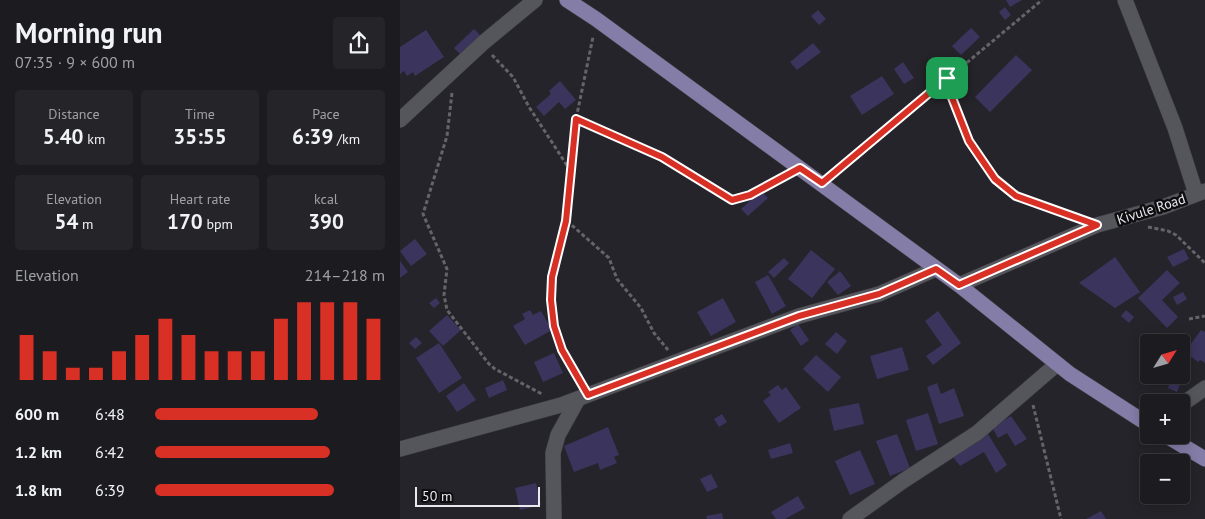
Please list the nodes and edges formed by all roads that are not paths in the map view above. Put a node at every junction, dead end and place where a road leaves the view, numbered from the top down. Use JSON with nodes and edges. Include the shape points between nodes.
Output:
{"nodes":[{"id":1,"x":535,"y":0,"type":"edge"},
{"id":2,"x":567,"y":0,"type":"edge"},
{"id":3,"x":1125,"y":0,"type":"edge"},
{"id":4,"x":400,"y":120,"type":"edge"},
{"id":5,"x":1200,"y":193,"type":"edge"},
{"id":6,"x":936,"y":269,"type":"junction"},
{"id":7,"x":959,"y":285,"type":"junction"},
{"id":8,"x":1058,"y":364,"type":"junction"},
{"id":9,"x":1205,"y":388,"type":"edge"},
{"id":10,"x":583,"y":397,"type":"junction"},
{"id":11,"x":1190,"y":399,"type":"edge"},
{"id":12,"x":1140,"y":419,"type":"edge"},
{"id":13,"x":1181,"y":444,"type":"edge"},
{"id":14,"x":400,"y":449,"type":"edge"},
{"id":15,"x":1205,"y":459,"type":"edge"},
{"id":16,"x":554,"y":519,"type":"edge"},
{"id":17,"x":850,"y":519,"type":"edge"}],
"edges":[{"from":1,"to":4,"type":"street"},
{"from":2,"to":6,"type":"main road"},
{"from":3,"to":5,"type":"street"},
{"from":5,"to":7,"type":"street","name":"Kivule Road","via":[[1097,225]]},
{"from":6,"to":7,"type":"main road"},
{"from":6,"to":10,"type":"street","via":[[879,294],[799,316]]},
{"from":7,"to":8,"type":"main road"},
{"from":8,"to":12,"type":"main road"},
{"from":8,"to":17,"type":"street","via":[[977,433]]},
{"from":9,"to":11,"type":"street"},
{"from":10,"to":14,"type":"street"},
{"from":10,"to":16,"type":"street","via":[[558,435],[553,453]]},
{"from":13,"to":15,"type":"main road"}]}
